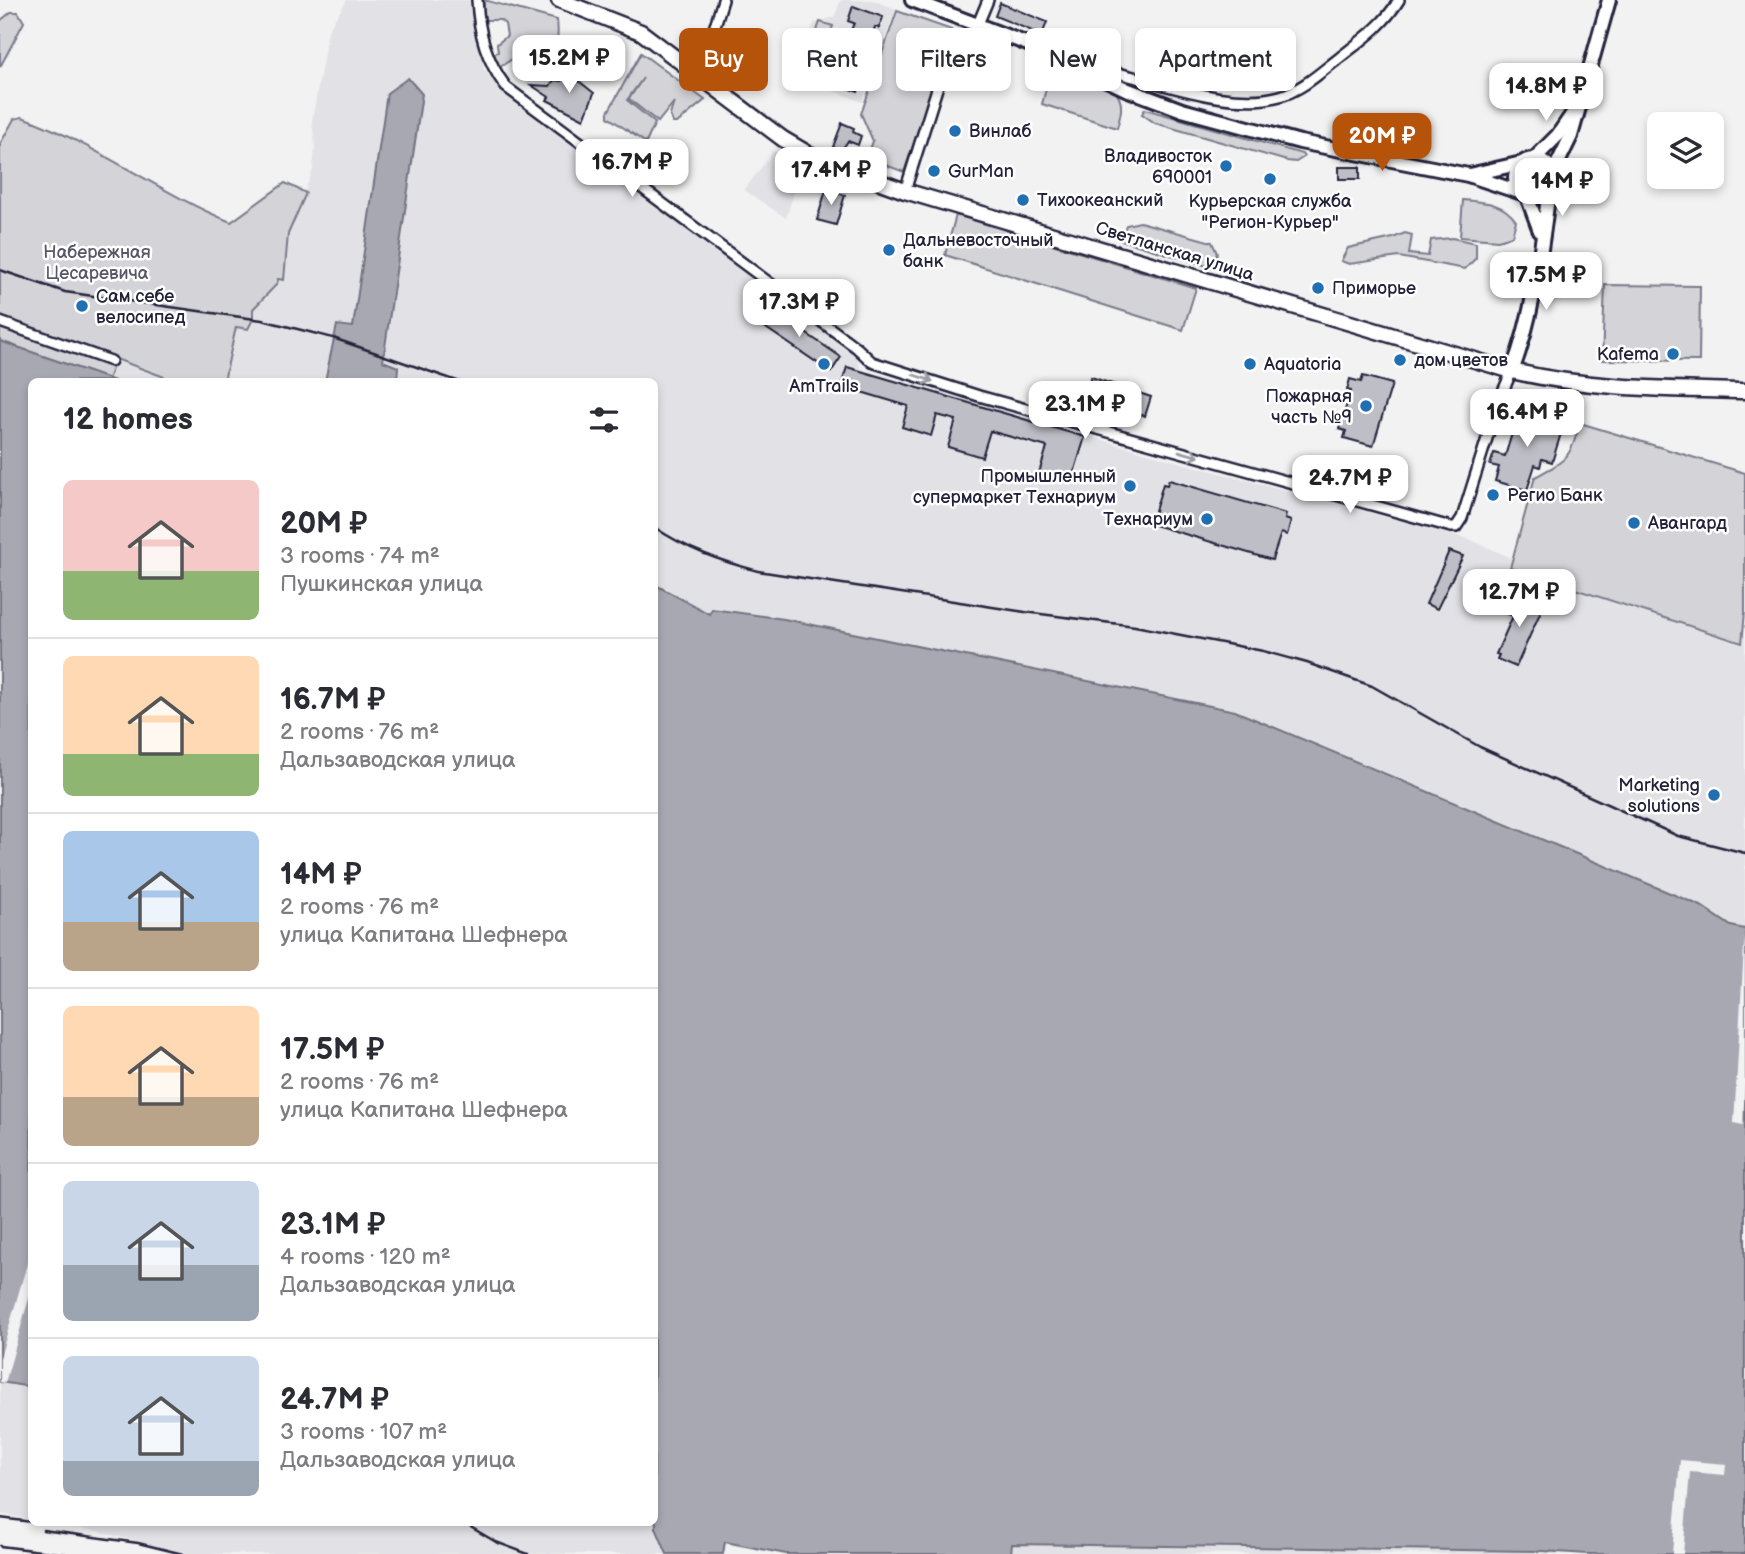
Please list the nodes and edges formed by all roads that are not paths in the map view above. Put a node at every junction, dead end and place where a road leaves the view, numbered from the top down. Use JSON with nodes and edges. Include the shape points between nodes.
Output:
{"nodes":[{"id":1,"x":477,"y":0,"type":"edge"},
{"id":2,"x":559,"y":0,"type":"edge"},
{"id":3,"x":723,"y":0,"type":"edge"},
{"id":4,"x":912,"y":0,"type":"edge"},
{"id":5,"x":988,"y":0,"type":"edge"},
{"id":6,"x":1399,"y":0,"type":"edge"},
{"id":7,"x":1609,"y":0,"type":"edge"},
{"id":8,"x":978,"y":24,"type":"junction"},
{"id":9,"x":714,"y":28,"type":"edge"},
{"id":10,"x":1025,"y":43,"type":"edge"},
{"id":11,"x":1121,"y":73,"type":"edge"},
{"id":12,"x":1121,"y":85,"type":"edge"},
{"id":13,"x":936,"y":91,"type":"edge"},
{"id":14,"x":1580,"y":104,"type":"junction"},
{"id":15,"x":1528,"y":161,"type":"junction"},
{"id":16,"x":1553,"y":173,"type":"junction"},
{"id":17,"x":1468,"y":175,"type":"junction"},
{"id":18,"x":1549,"y":190,"type":"junction"},
{"id":19,"x":905,"y":191,"type":"junction"},
{"id":20,"x":1525,"y":195,"type":"junction"},
{"id":21,"x":1542,"y":241,"type":"junction"},
{"id":22,"x":0,"y":322,"type":"edge"},
{"id":23,"x":111,"y":361,"type":"dead end"},
{"id":24,"x":1512,"y":371,"type":"junction"},
{"id":25,"x":1745,"y":391,"type":"edge"}],
"edges":[{"from":1,"to":24,"type":"street","one_way":true,"via":[[485,51],[506,88],[872,362],[978,396],[1456,527]]},
{"from":2,"to":19,"type":"main road","name":"Светланская улица","via":[[641,32],[783,139],[817,159]]},
{"from":3,"to":9,"type":"street"},
{"from":4,"to":8,"type":"main road"},
{"from":5,"to":8,"type":"street"},
{"from":6,"to":11,"type":"street","via":[[1376,31],[1311,80],[1281,96],[1259,100],[1205,94]]},
{"from":7,"to":14,"type":"main road"},
{"from":8,"to":10,"type":"main road"},
{"from":12,"to":17,"type":"main road","via":[[1241,128]]},
{"from":13,"to":19,"type":"street"},
{"from":14,"to":15,"type":"main road","via":[[1558,135]]},
{"from":14,"to":16,"type":"main road"},
{"from":15,"to":16,"type":"main road","via":[[1542,161]]},
{"from":15,"to":17,"type":"main road"},
{"from":15,"to":20,"type":"main road","via":[[1515,178]]},
{"from":16,"to":18,"type":"main road"},
{"from":17,"to":20,"type":"main road"},
{"from":18,"to":20,"type":"main road","via":[[1539,197]]},
{"from":18,"to":21,"type":"main road"},
{"from":19,"to":24,"type":"main road","name":"Светланская улица"},
{"from":20,"to":21,"type":"main road","via":[[1539,220]]},
{"from":21,"to":24,"type":"main road","via":[[1522,346]]},
{"from":22,"to":23,"type":"street"},
{"from":24,"to":25,"type":"main road","name":"Светланская улица","via":[[1604,387]]}]}
